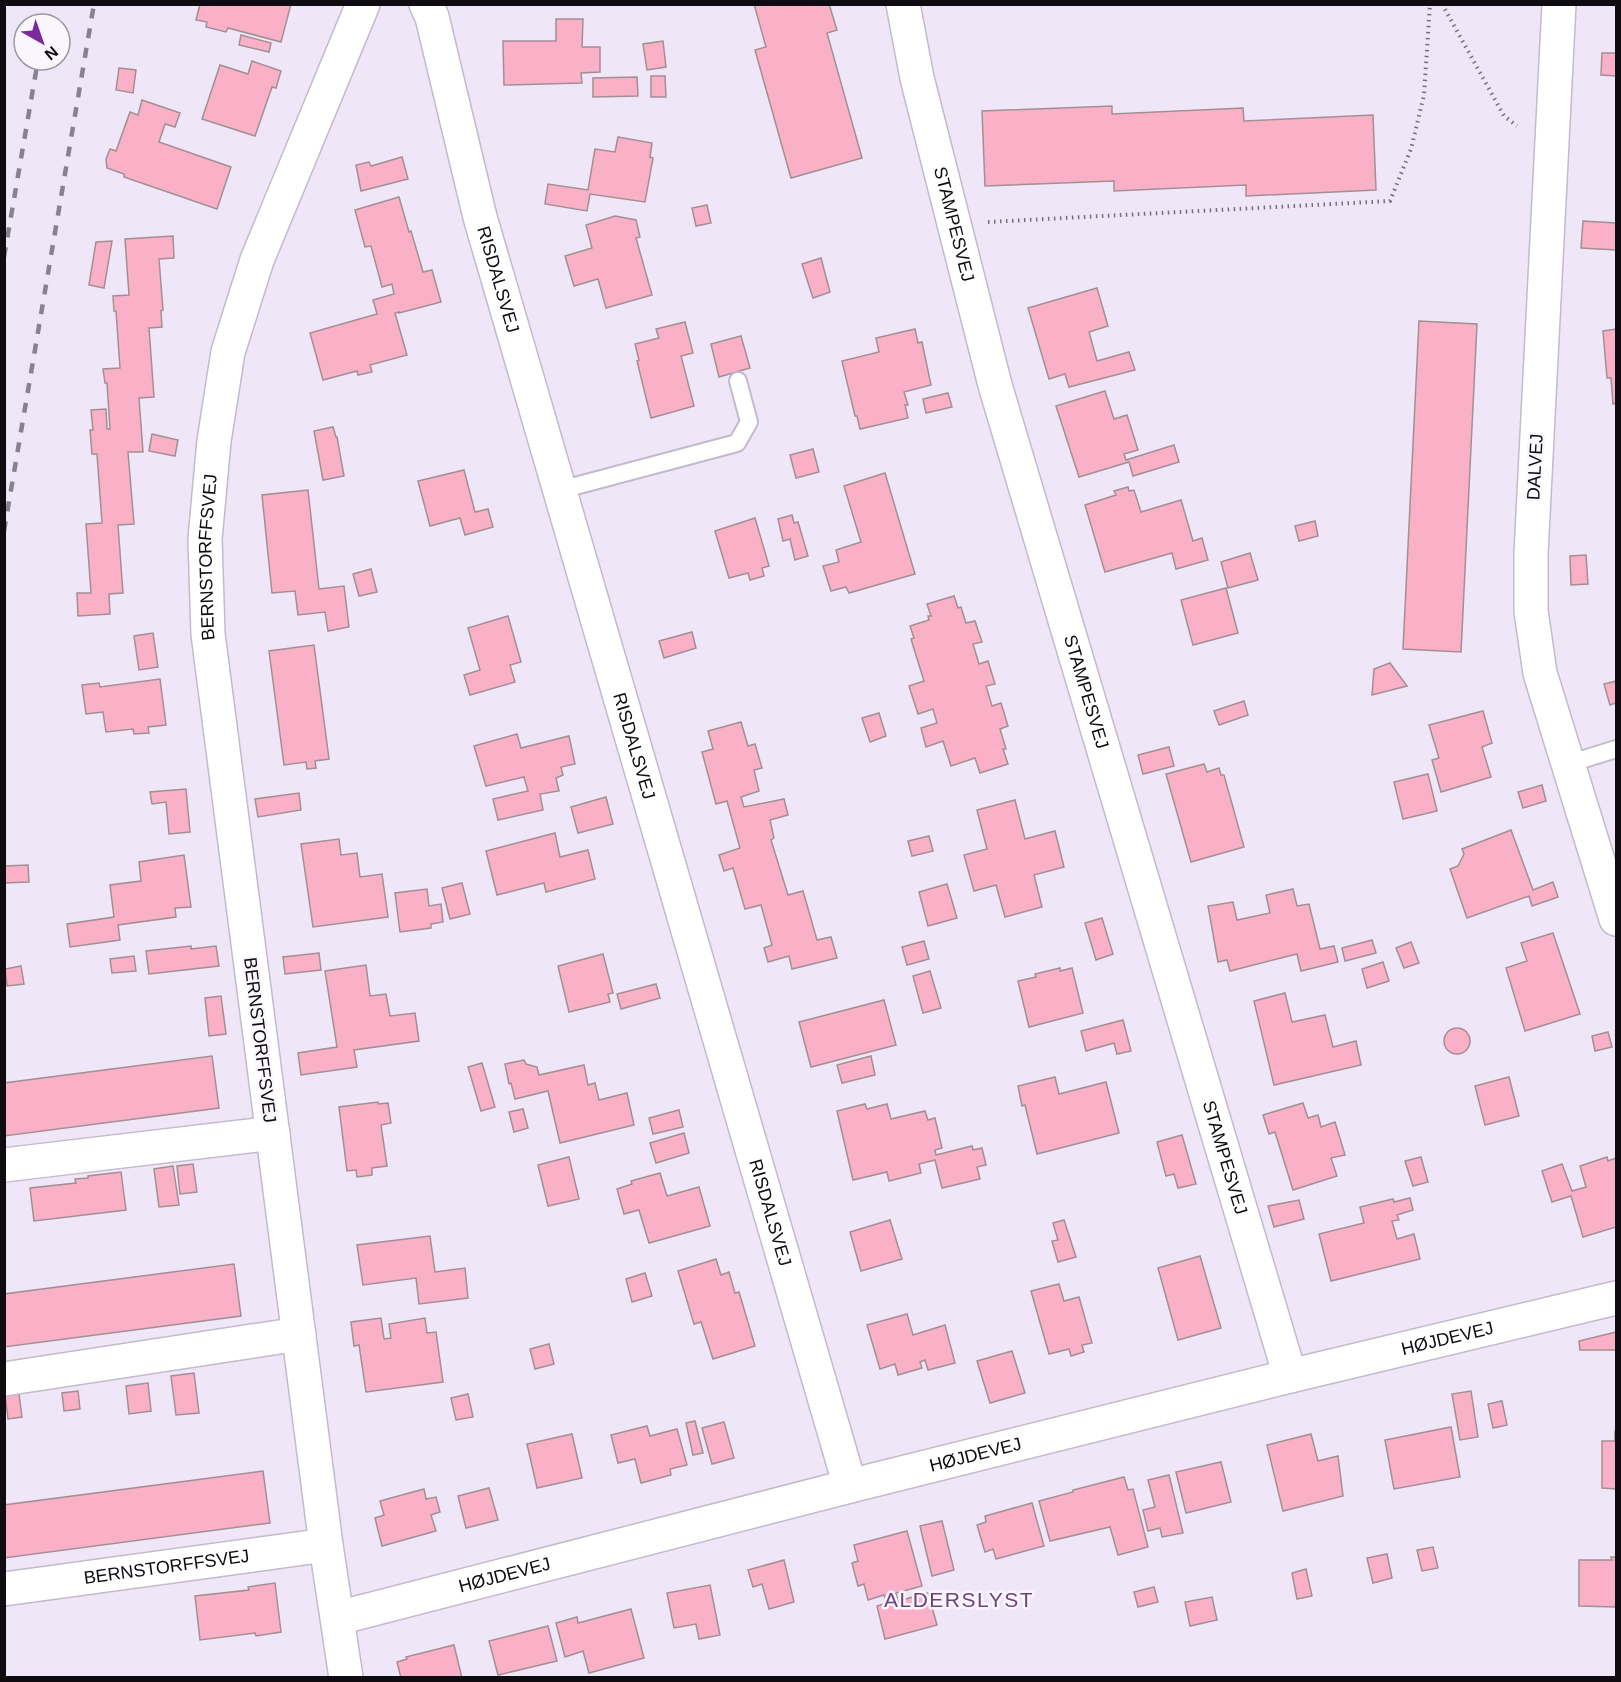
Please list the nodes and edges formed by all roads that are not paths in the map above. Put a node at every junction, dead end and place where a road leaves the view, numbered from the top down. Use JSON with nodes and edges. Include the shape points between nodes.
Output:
{"nodes":[{"id":1,"x":363,"y":4,"type":"edge"},
{"id":2,"x":426,"y":4,"type":"edge"},
{"id":3,"x":903,"y":4,"type":"edge"},
{"id":4,"x":1559,"y":4,"type":"edge"},
{"id":5,"x":738,"y":381,"type":"dead end"},
{"id":6,"x":560,"y":490,"type":"junction"},
{"id":7,"x":1617,"y":749,"type":"edge"},
{"id":8,"x":1568,"y":765,"type":"junction"},
{"id":9,"x":1617,"y":919,"type":"edge"},
{"id":10,"x":273,"y":1133,"type":"junction"},
{"id":11,"x":4,"y":1165,"type":"edge"},
{"id":12,"x":1617,"y":1298,"type":"edge"},
{"id":13,"x":299,"y":1334,"type":"junction"},
{"id":14,"x":1290,"y":1376,"type":"junction"},
{"id":15,"x":4,"y":1379,"type":"edge"},
{"id":16,"x":850,"y":1486,"type":"junction"},
{"id":17,"x":326,"y":1545,"type":"junction"},
{"id":18,"x":4,"y":1589,"type":"edge"},
{"id":19,"x":338,"y":1618,"type":"junction"},
{"id":20,"x":346,"y":1677,"type":"edge"}],
"edges":[{"from":1,"to":10,"type":"street","name":"BERNSTORFFSVEJ","via":[[257,260],[228,352],[214,441],[205,539],[208,634]]},
{"from":2,"to":6,"type":"street","name":"RISDALSVEJ","via":[[480,217]]},
{"from":3,"to":14,"type":"street","name":"STAMPESVEJ","via":[[917,78],[995,385]]},
{"from":4,"to":8,"type":"street","name":"DALVEJ","via":[[1531,611],[1540,673]]},
{"from":5,"to":6,"type":"lane","via":[[749,423],[737,443]]},
{"from":6,"to":16,"type":"street","name":"RISDALSVEJ"},
{"from":7,"to":8,"type":"lane"},
{"from":8,"to":9,"type":"street","name":"DALVEJ"},
{"from":10,"to":11,"type":"street","name":"BERNSTORFFSVEJ"},
{"from":10,"to":13,"type":"street","name":"BERNSTORFFSVEJ"},
{"from":12,"to":14,"type":"street","name":"HØJDEVEJ"},
{"from":13,"to":15,"type":"street"},
{"from":13,"to":17,"type":"street","name":"BERNSTORFFSVEJ"},
{"from":14,"to":16,"type":"street","name":"HØJDEVEJ"},
{"from":16,"to":19,"type":"street","name":"HØJDEVEJ"},
{"from":17,"to":18,"type":"street","name":"BERNSTORFFSVEJ"},
{"from":17,"to":19,"type":"street","name":"BERNSTORFFSVEJ"},
{"from":19,"to":20,"type":"street","name":"BERNSTORFFSVEJ"}]}
